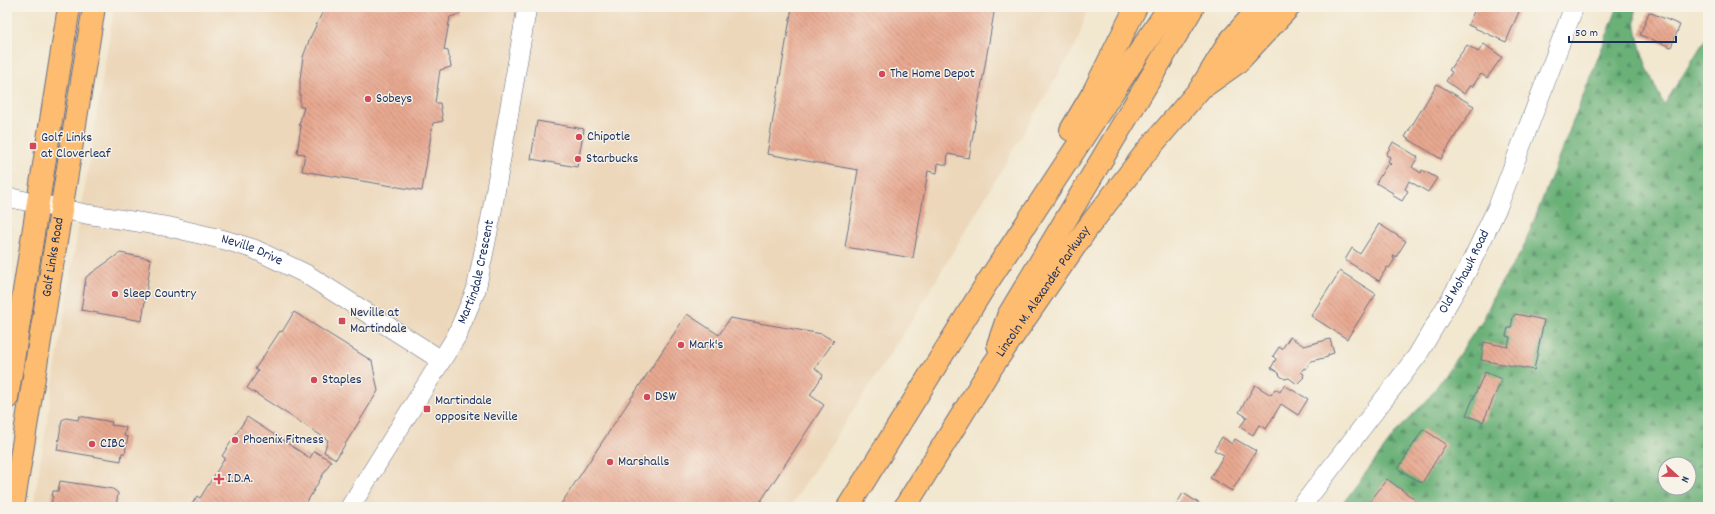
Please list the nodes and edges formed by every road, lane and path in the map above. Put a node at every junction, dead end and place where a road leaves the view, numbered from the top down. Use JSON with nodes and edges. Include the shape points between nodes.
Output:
{"nodes":[{"id":1,"x":69,"y":7,"type":"edge"},
{"id":2,"x":94,"y":7,"type":"edge"},
{"id":3,"x":527,"y":7,"type":"edge"},
{"id":4,"x":1136,"y":7,"type":"edge"},
{"id":5,"x":1169,"y":7,"type":"edge"},
{"id":6,"x":1193,"y":7,"type":"edge"},
{"id":7,"x":1260,"y":7,"type":"edge"},
{"id":8,"x":1289,"y":7,"type":"edge"},
{"id":9,"x":1574,"y":7,"type":"edge"},
{"id":10,"x":1200,"y":89,"type":"junction"},
{"id":11,"x":7,"y":197,"type":"edge"},
{"id":12,"x":38,"y":203,"type":"junction"},
{"id":13,"x":61,"y":208,"type":"junction"},
{"id":14,"x":957,"y":330,"type":"junction"},
{"id":15,"x":441,"y":360,"type":"junction"},
{"id":16,"x":989,"y":371,"type":"junction"},
{"id":17,"x":7,"y":398,"type":"edge"},
{"id":18,"x":13,"y":507,"type":"edge"},
{"id":19,"x":350,"y":507,"type":"edge"},
{"id":20,"x":848,"y":507,"type":"edge"},
{"id":21,"x":905,"y":507,"type":"edge"},
{"id":22,"x":1301,"y":507,"type":"edge"}],
"edges":[{"from":1,"to":12,"type":"main road","name":"Golf Links Road"},
{"from":2,"to":13,"type":"main road","name":"Golf Links Road"},
{"from":3,"to":15,"type":"street","name":"Martindale Crescent","via":[[476,290],[456,337]]},
{"from":4,"to":14,"type":"main road","via":[[1093,93]]},
{"from":5,"to":14,"type":"main road"},
{"from":6,"to":16,"type":"main road","via":[[1008,316]]},
{"from":7,"to":10,"type":"main road","via":[[1229,42]]},
{"from":8,"to":10,"type":"main road","via":[[1237,63]]},
{"from":9,"to":22,"type":"street","name":"Old Mohawk Road","via":[[1498,206],[1467,271],[1417,356]]},
{"from":10,"to":16,"type":"main road","name":"Lincoln M. Alexander Parkway","via":[[1146,152],[1086,230]]},
{"from":11,"to":12,"type":"street","name":"Neville Drive"},
{"from":12,"to":13,"type":"street","name":"Neville Drive"},
{"from":12,"to":17,"type":"main road","name":"Golf Links Road"},
{"from":13,"to":15,"type":"street","name":"Neville Drive","via":[[170,227],[254,249],[306,274]]},
{"from":13,"to":18,"type":"main road","name":"Golf Links Road"},
{"from":14,"to":20,"type":"main road"},
{"from":15,"to":19,"type":"street","name":"Martindale Crescent"},
{"from":16,"to":21,"type":"main road","name":"Lincoln M. Alexander Parkway"}]}
